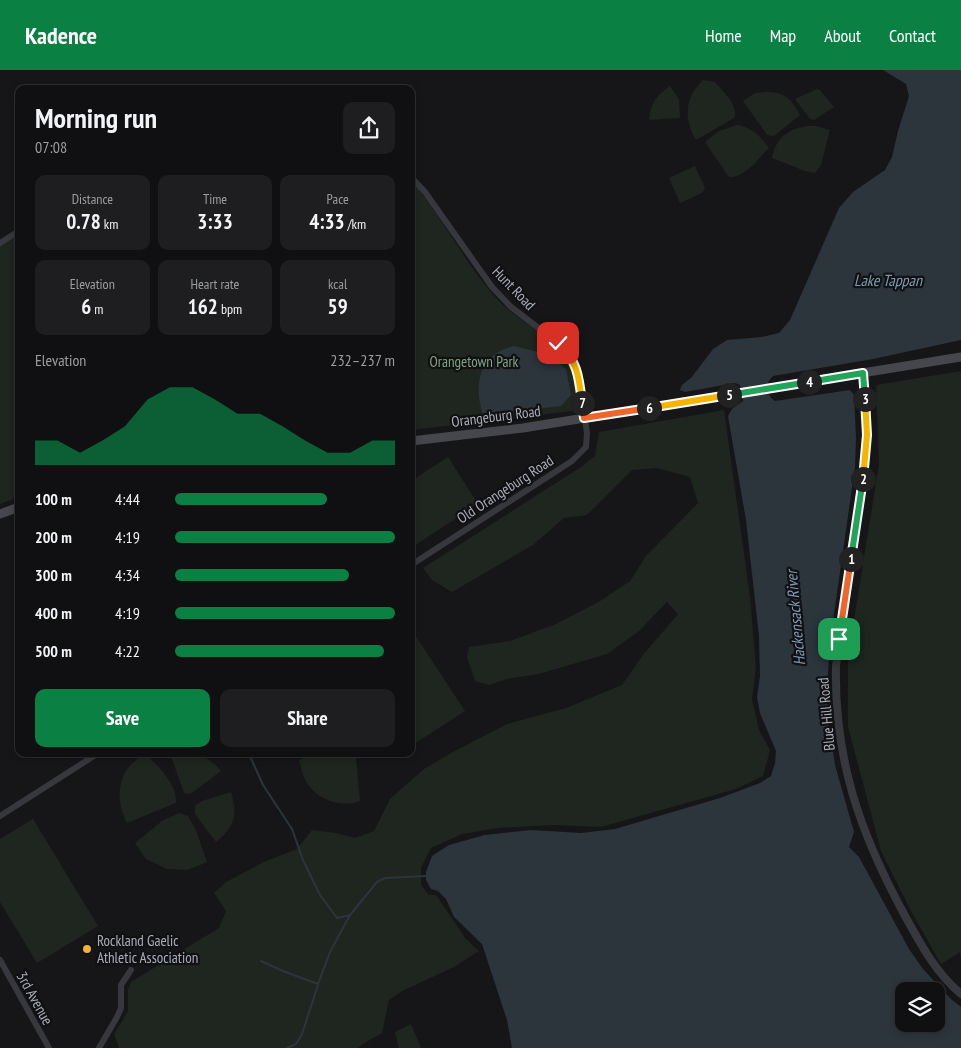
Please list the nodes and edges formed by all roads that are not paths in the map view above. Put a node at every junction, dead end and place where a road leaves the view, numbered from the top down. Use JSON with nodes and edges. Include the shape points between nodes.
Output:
{"nodes":[{"id":1,"x":415,"y":181,"type":"edge"},
{"id":2,"x":15,"y":234,"type":"edge"},
{"id":3,"x":0,"y":243,"type":"edge"},
{"id":4,"x":961,"y":357,"type":"edge"},
{"id":5,"x":863,"y":373,"type":"junction"},
{"id":6,"x":584,"y":418,"type":"junction"},
{"id":7,"x":415,"y":440,"type":"edge"},
{"id":8,"x":15,"y":508,"type":"edge"},
{"id":9,"x":0,"y":514,"type":"edge"},
{"id":10,"x":415,"y":562,"type":"edge"},
{"id":11,"x":92,"y":757,"type":"edge"},
{"id":12,"x":0,"y":816,"type":"edge"},
{"id":13,"x":0,"y":960,"type":"edge"},
{"id":14,"x":130,"y":970,"type":"dead end"},
{"id":15,"x":961,"y":994,"type":"edge"},
{"id":16,"x":49,"y":1048,"type":"edge"},
{"id":17,"x":99,"y":1048,"type":"edge"}],
"edges":[{"from":1,"to":6,"type":"street","name":"Hunt Road","via":[[492,287],[511,307],[570,355],[578,374]]},
{"from":2,"to":3,"type":"street"},
{"from":4,"to":5,"type":"main road","name":"Orangeburg Road"},
{"from":5,"to":6,"type":"main road","name":"Orangeburg Road"},
{"from":5,"to":15,"type":"street","name":"Blue Hill Road","via":[[866,453],[836,666],[841,744],[859,817],[885,879],[928,956]]},
{"from":6,"to":7,"type":"main road","name":"Orangeburg Road"},
{"from":6,"to":10,"type":"street","name":"Old Orangeburg Road","via":[[586,443],[580,455]]},
{"from":8,"to":9,"type":"main road"},
{"from":11,"to":12,"type":"street"},
{"from":13,"to":16,"type":"street","name":"3rd Avenue"},
{"from":14,"to":17,"type":"street","via":[[121,985],[118,1017]]}]}
